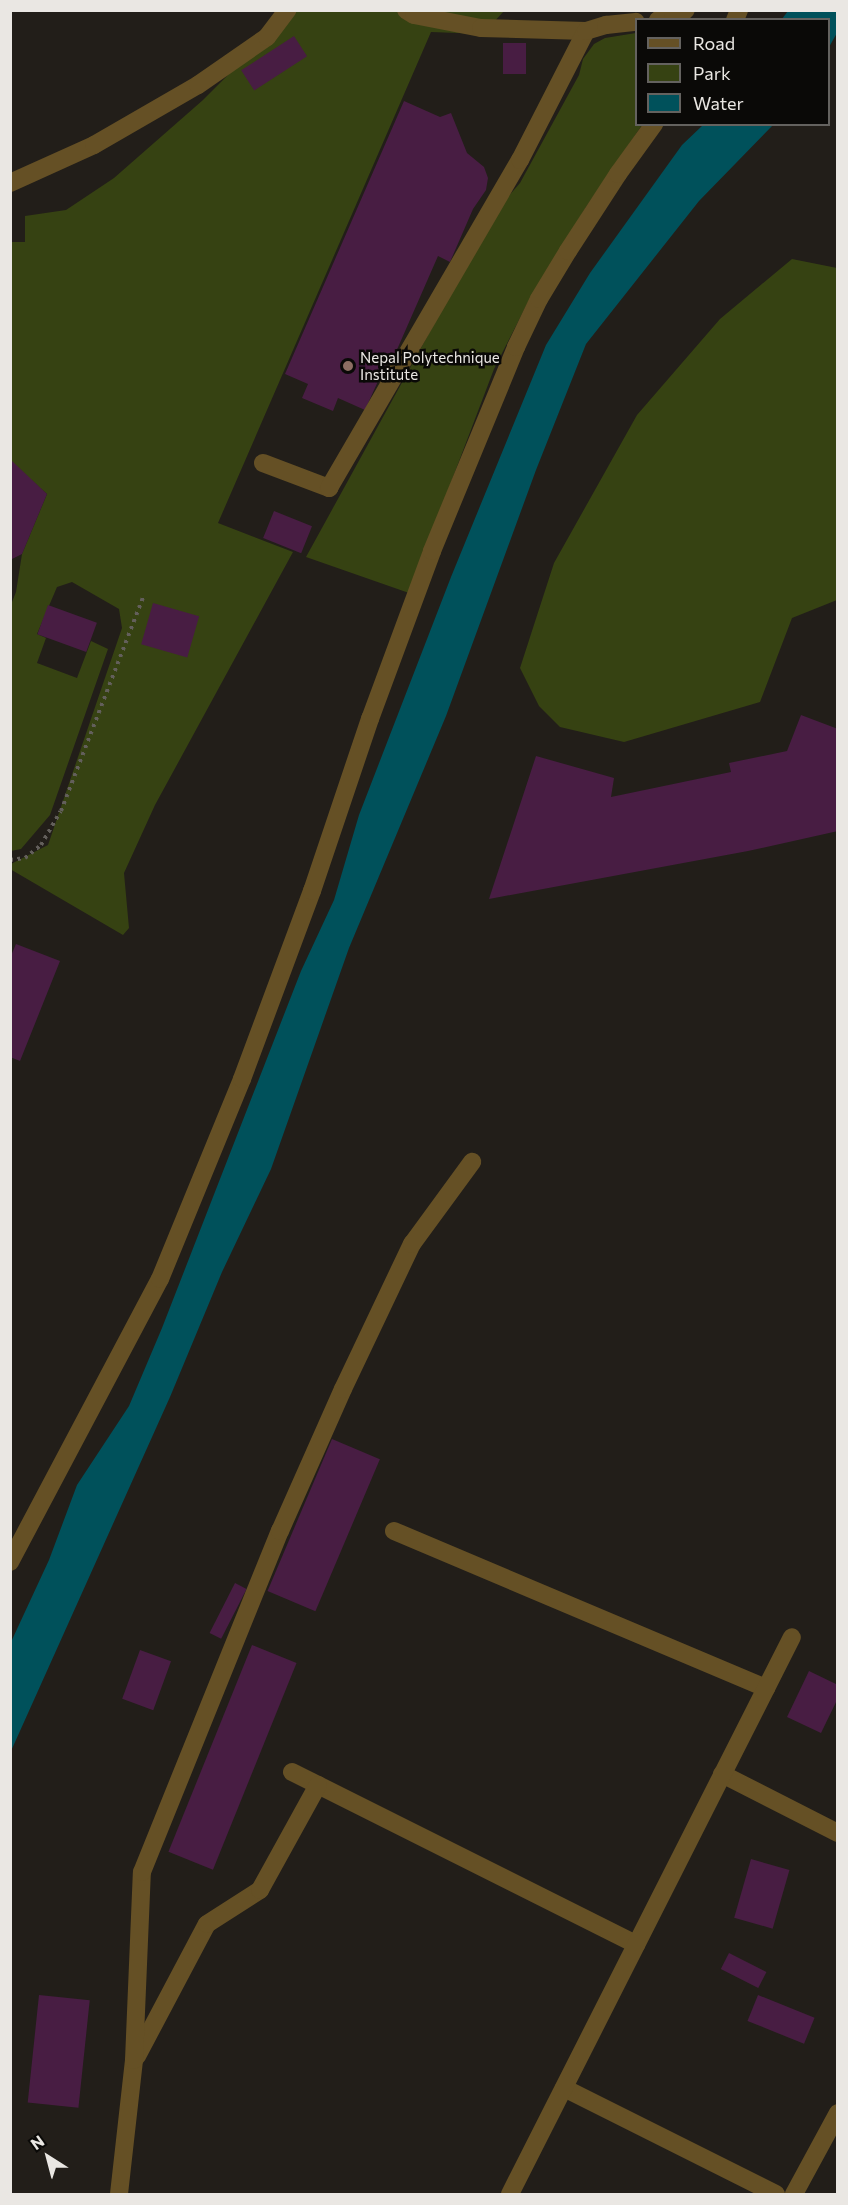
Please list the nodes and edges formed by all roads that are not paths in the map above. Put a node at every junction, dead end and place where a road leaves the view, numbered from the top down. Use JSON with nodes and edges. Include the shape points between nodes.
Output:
{"nodes":[{"id":1,"x":287,"y":10,"type":"edge"},
{"id":2,"x":406,"y":10,"type":"edge"},
{"id":3,"x":686,"y":10,"type":"edge"},
{"id":4,"x":673,"y":18,"type":"edge"},
{"id":5,"x":635,"y":22,"type":"edge"},
{"id":6,"x":586,"y":31,"type":"junction"},
{"id":7,"x":653,"y":126,"type":"edge"},
{"id":8,"x":10,"y":183,"type":"edge"},
{"id":9,"x":263,"y":464,"type":"dead end"},
{"id":10,"x":472,"y":1162,"type":"dead end"},
{"id":11,"x":394,"y":1531,"type":"dead end"},
{"id":12,"x":10,"y":1562,"type":"edge"},
{"id":13,"x":792,"y":1637,"type":"dead end"},
{"id":14,"x":766,"y":1688,"type":"junction"},
{"id":15,"x":292,"y":1772,"type":"dead end"},
{"id":16,"x":722,"y":1774,"type":"junction"},
{"id":17,"x":318,"y":1785,"type":"junction"},
{"id":18,"x":837,"y":1833,"type":"edge"},
{"id":19,"x":636,"y":1944,"type":"junction"},
{"id":20,"x":134,"y":2060,"type":"junction"},
{"id":21,"x":564,"y":2088,"type":"junction"},
{"id":22,"x":837,"y":2113,"type":"edge"},
{"id":23,"x":119,"y":2194,"type":"edge"},
{"id":24,"x":510,"y":2194,"type":"edge"},
{"id":25,"x":776,"y":2194,"type":"edge"},
{"id":26,"x":794,"y":2194,"type":"edge"}],
"edges":[{"from":1,"to":8,"type":"street","via":[[267,38],[198,85],[94,145]]},
{"from":2,"to":6,"type":"street","via":[[481,28]]},
{"from":3,"to":4,"type":"street"},
{"from":5,"to":6,"type":"street"},
{"from":6,"to":9,"type":"street","via":[[520,160],[329,488]]},
{"from":7,"to":12,"type":"street","via":[[568,251],[516,347],[432,551],[242,1079],[164,1268]]},
{"from":10,"to":20,"type":"street","via":[[412,1244],[343,1389],[280,1531],[142,1872]]},
{"from":11,"to":14,"type":"street"},
{"from":13,"to":14,"type":"street"},
{"from":14,"to":16,"type":"street"},
{"from":15,"to":17,"type":"street"},
{"from":16,"to":18,"type":"street"},
{"from":16,"to":19,"type":"street"},
{"from":17,"to":19,"type":"street"},
{"from":17,"to":20,"type":"street","via":[[260,1890],[207,1924]]},
{"from":19,"to":21,"type":"street"},
{"from":20,"to":23,"type":"street"},
{"from":21,"to":24,"type":"street"},
{"from":21,"to":25,"type":"street"},
{"from":22,"to":26,"type":"street"}]}
